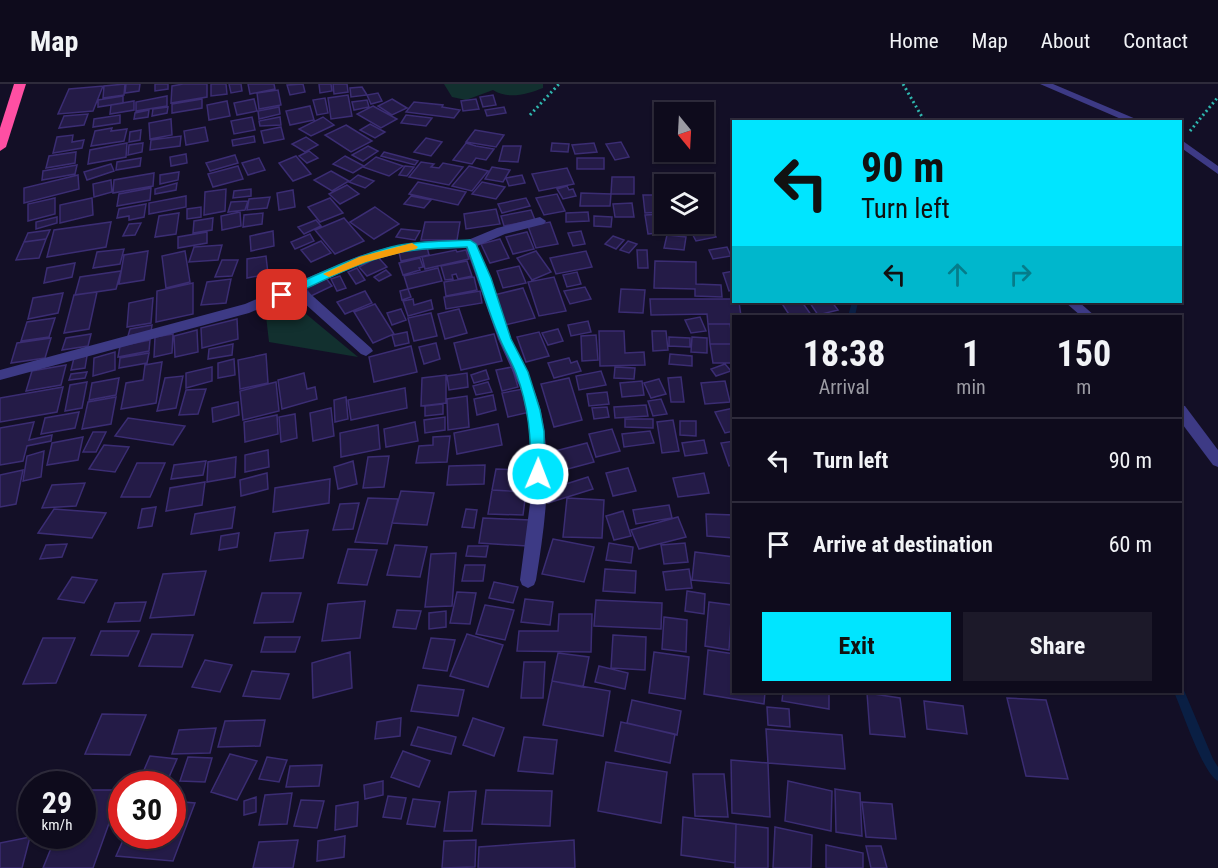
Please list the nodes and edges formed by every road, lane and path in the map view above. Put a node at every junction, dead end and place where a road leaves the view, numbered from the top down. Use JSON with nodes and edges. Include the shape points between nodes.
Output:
{"nodes":[{"id":1,"x":20,"y":84,"type":"edge"},
{"id":2,"x":559,"y":84,"type":"edge"},
{"id":3,"x":903,"y":84,"type":"edge"},
{"id":4,"x":1045,"y":84,"type":"edge"},
{"id":5,"x":1218,"y":97,"type":"edge"},
{"id":6,"x":530,"y":115,"type":"dead end"},
{"id":7,"x":924,"y":120,"type":"edge"},
{"id":8,"x":1133,"y":120,"type":"edge"},
{"id":9,"x":1182,"y":141,"type":"edge"},
{"id":10,"x":1182,"y":143,"type":"edge"},
{"id":11,"x":0,"y":147,"type":"edge"},
{"id":12,"x":1218,"y":171,"type":"edge"},
{"id":13,"x":540,"y":221,"type":"dead end"},
{"id":14,"x":470,"y":244,"type":"junction"},
{"id":15,"x":297,"y":288,"type":"junction"},
{"id":16,"x":1072,"y":303,"type":"edge"},
{"id":17,"x":1088,"y":315,"type":"edge"},
{"id":18,"x":366,"y":351,"type":"dead end"},
{"id":19,"x":0,"y":375,"type":"edge"},
{"id":20,"x":1182,"y":413,"type":"edge"},
{"id":21,"x":1218,"y":461,"type":"edge"},
{"id":22,"x":528,"y":580,"type":"dead end"}],
"edges":[{"from":1,"to":11,"type":"highway"},
{"from":2,"to":6,"type":"path"},
{"from":3,"to":7,"type":"path"},
{"from":4,"to":8,"type":"street"},
{"from":5,"to":9,"type":"path"},
{"from":10,"to":12,"type":"street"},
{"from":13,"to":14,"type":"street"},
{"from":14,"to":15,"type":"street","via":[[393,250]]},
{"from":14,"to":22,"type":"street","via":[[534,410],[538,453],[536,516]]},
{"from":15,"to":18,"type":"street"},
{"from":15,"to":19,"type":"street","via":[[232,313]]},
{"from":16,"to":17,"type":"street"},
{"from":20,"to":21,"type":"street"}]}
